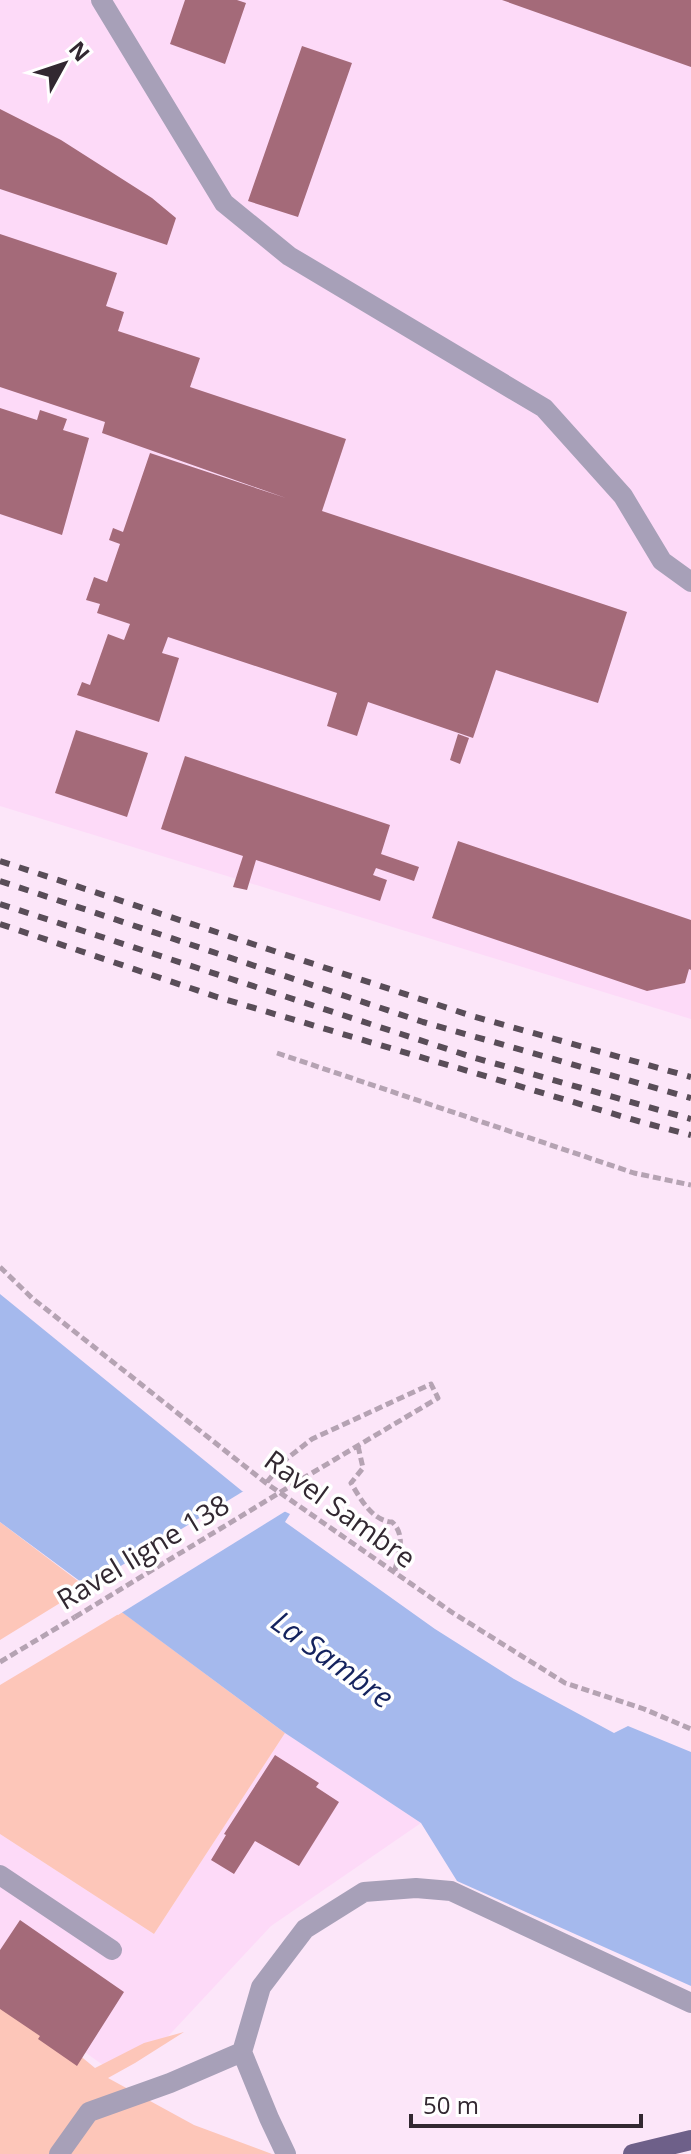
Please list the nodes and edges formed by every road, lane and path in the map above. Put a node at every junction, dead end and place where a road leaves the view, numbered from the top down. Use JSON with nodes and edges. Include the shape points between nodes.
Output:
{"nodes":[{"id":1,"x":101,"y":0,"type":"edge"},
{"id":2,"x":691,"y":582,"type":"edge"},
{"id":3,"x":277,"y":1053,"type":"dead end"},
{"id":4,"x":691,"y":1185,"type":"edge"},
{"id":5,"x":0,"y":1267,"type":"edge"},
{"id":6,"x":358,"y":1446,"type":"junction"},
{"id":7,"x":266,"y":1483,"type":"junction"},
{"id":8,"x":394,"y":1574,"type":"junction"},
{"id":9,"x":0,"y":1662,"type":"edge"},
{"id":10,"x":691,"y":1729,"type":"edge"},
{"id":11,"x":0,"y":1875,"type":"edge"},
{"id":12,"x":112,"y":1950,"type":"dead end"},
{"id":13,"x":691,"y":2003,"type":"edge"},
{"id":14,"x":242,"y":2052,"type":"junction"},
{"id":15,"x":691,"y":2140,"type":"edge"},
{"id":16,"x":59,"y":2154,"type":"edge"},
{"id":17,"x":286,"y":2154,"type":"edge"},
{"id":18,"x":633,"y":2154,"type":"edge"}],
"edges":[{"from":1,"to":2,"type":"street","via":[[224,203],[289,256],[544,408],[623,496],[662,561]]},
{"from":3,"to":4,"type":"path","via":[[634,1173]]},
{"from":5,"to":7,"type":"path","name":"Ravel Sambre"},
{"from":6,"to":7,"type":"path","name":"Ravel ligne 138","via":[[438,1398],[431,1384],[312,1439]]},
{"from":6,"to":8,"type":"path","via":[[363,1468],[351,1483],[366,1507],[392,1522],[401,1536]]},
{"from":6,"to":9,"type":"path","name":"Ravel ligne 138","bridge":true},
{"from":7,"to":8,"type":"path","name":"Ravel Sambre"},
{"from":8,"to":10,"type":"path","name":"Ravel Sambre","via":[[565,1683]]},
{"from":11,"to":12,"type":"street"},
{"from":13,"to":14,"type":"street","via":[[451,1891],[364,1892],[305,1929],[261,1987]]},
{"from":14,"to":16,"type":"street","via":[[89,2112]]},
{"from":14,"to":17,"type":"street"},
{"from":15,"to":18,"type":"main road"}]}
